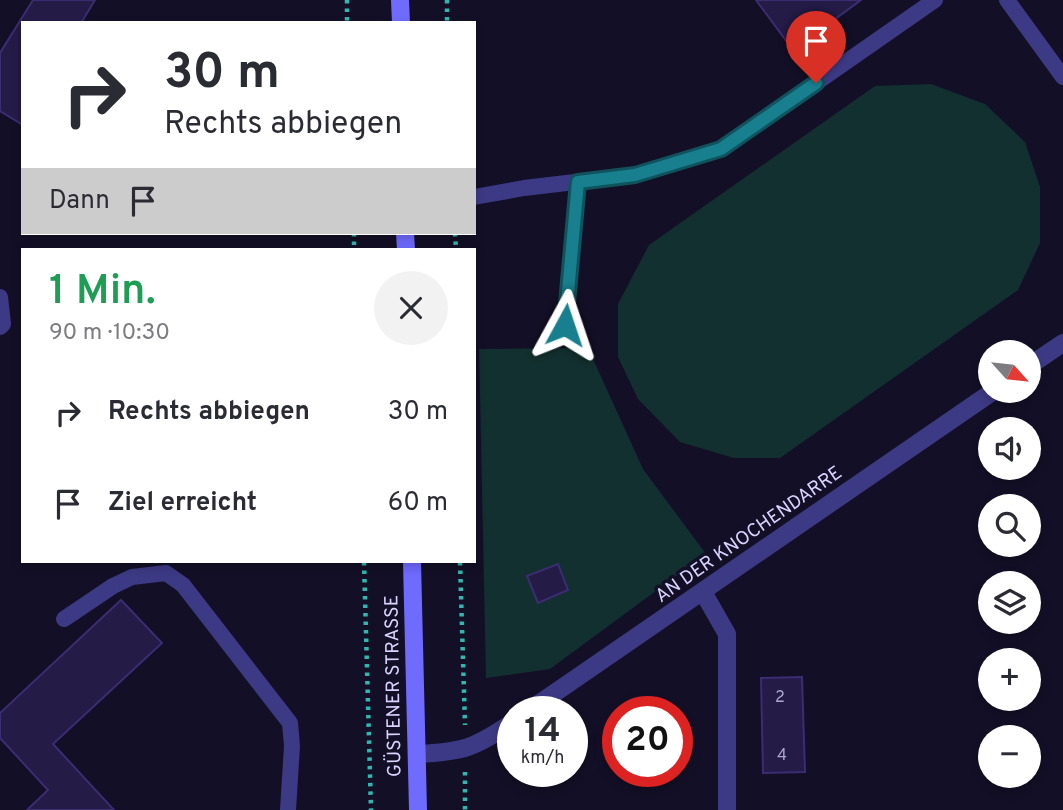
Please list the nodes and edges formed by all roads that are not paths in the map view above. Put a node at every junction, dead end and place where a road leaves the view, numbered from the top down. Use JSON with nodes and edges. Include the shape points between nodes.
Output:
{"nodes":[{"id":1,"x":400,"y":0,"type":"edge"},
{"id":2,"x":935,"y":0,"type":"edge"},
{"id":3,"x":1007,"y":0,"type":"edge"},
{"id":4,"x":401,"y":21,"type":"edge"},
{"id":5,"x":1063,"y":77,"type":"edge"},
{"id":6,"x":578,"y":182,"type":"junction"},
{"id":7,"x":476,"y":197,"type":"edge"},
{"id":8,"x":0,"y":298,"type":"edge"},
{"id":9,"x":565,"y":325,"type":"dead end"},
{"id":10,"x":0,"y":327,"type":"edge"},
{"id":11,"x":1063,"y":343,"type":"edge"},
{"id":12,"x":1041,"y":358,"type":"edge"},
{"id":13,"x":978,"y":402,"type":"edge"},
{"id":14,"x":412,"y":563,"type":"edge"},
{"id":15,"x":703,"y":593,"type":"junction"},
{"id":16,"x":64,"y":619,"type":"dead end"},
{"id":17,"x":551,"y":696,"type":"edge"},
{"id":18,"x":497,"y":732,"type":"edge"},
{"id":19,"x":417,"y":754,"type":"junction"},
{"id":20,"x":288,"y":810,"type":"edge"},
{"id":21,"x":418,"y":810,"type":"edge"},
{"id":22,"x":727,"y":810,"type":"edge"}],
"edges":[{"from":1,"to":4,"type":"main road"},
{"from":2,"to":6,"type":"lane","via":[[721,149],[635,175]]},
{"from":3,"to":5,"type":"lane"},
{"from":6,"to":7,"type":"lane"},
{"from":6,"to":9,"type":"lane"},
{"from":8,"to":10,"type":"lane"},
{"from":11,"to":12,"type":"street"},
{"from":13,"to":15,"type":"street","name":"AN DER KNOCHENDARRE"},
{"from":14,"to":19,"type":"main road","name":"GÜSTENER STRASSE"},
{"from":15,"to":17,"type":"street","name":"AN DER KNOCHENDARRE"},
{"from":15,"to":22,"type":"street","via":[[727,634]]},
{"from":16,"to":20,"type":"lane","via":[[132,577],[166,573],[183,585],[290,723]]},
{"from":18,"to":19,"type":"street","via":[[475,746]]},
{"from":19,"to":21,"type":"main road","name":"GÜSTENER STRASSE"}]}
